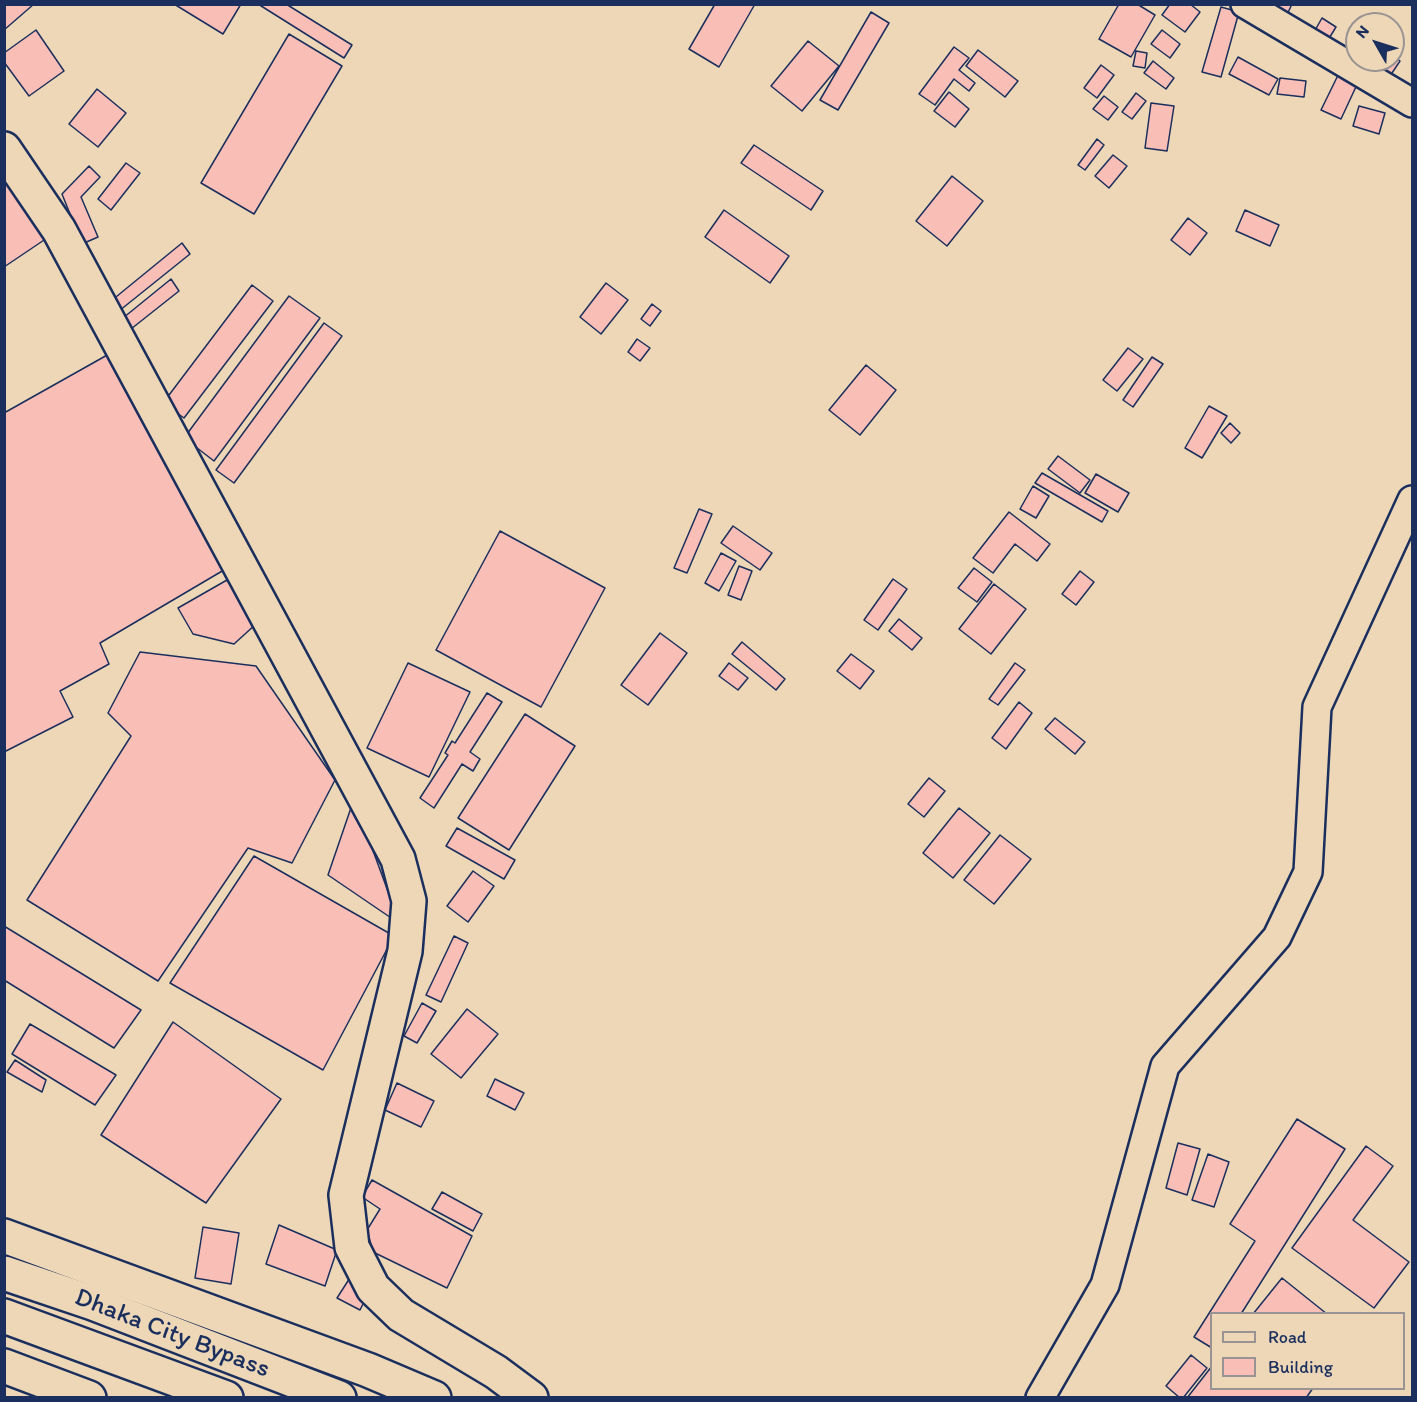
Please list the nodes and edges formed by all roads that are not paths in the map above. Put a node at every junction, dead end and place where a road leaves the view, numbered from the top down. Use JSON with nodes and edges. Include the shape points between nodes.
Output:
{"nodes":[{"id":1,"x":1245,"y":4,"type":"edge"},
{"id":2,"x":1413,"y":103,"type":"edge"},
{"id":3,"x":4,"y":149,"type":"edge"},
{"id":4,"x":1413,"y":500,"type":"edge"},
{"id":5,"x":4,"y":1236,"type":"edge"},
{"id":6,"x":4,"y":1273,"type":"edge"},
{"id":7,"x":4,"y":1316,"type":"edge"},
{"id":8,"x":4,"y":1366,"type":"edge"},
{"id":9,"x":67,"y":1394,"type":"edge"},
{"id":10,"x":226,"y":1398,"type":"edge"},
{"id":11,"x":339,"y":1398,"type":"edge"},
{"id":12,"x":434,"y":1398,"type":"edge"},
{"id":13,"x":531,"y":1398,"type":"edge"},
{"id":14,"x":1040,"y":1398,"type":"edge"}],
"edges":[{"from":1,"to":2,"type":"street"},
{"from":3,"to":13,"type":"main road","via":[[59,230],[398,859],[408,901],[405,951],[346,1195],[352,1246],[373,1288],[401,1316],[496,1372]]},
{"from":4,"to":14,"type":"street","via":[[1317,707],[1308,872],[1277,937],[1165,1066],[1105,1285]]},
{"from":5,"to":12,"type":"main road"},
{"from":6,"to":11,"type":"main road","name":"Dhaka City Bypass","via":[[93,1303]]},
{"from":7,"to":10,"type":"main road","name":"Dhaka City Bypass"},
{"from":8,"to":9,"type":"main road"}]}
